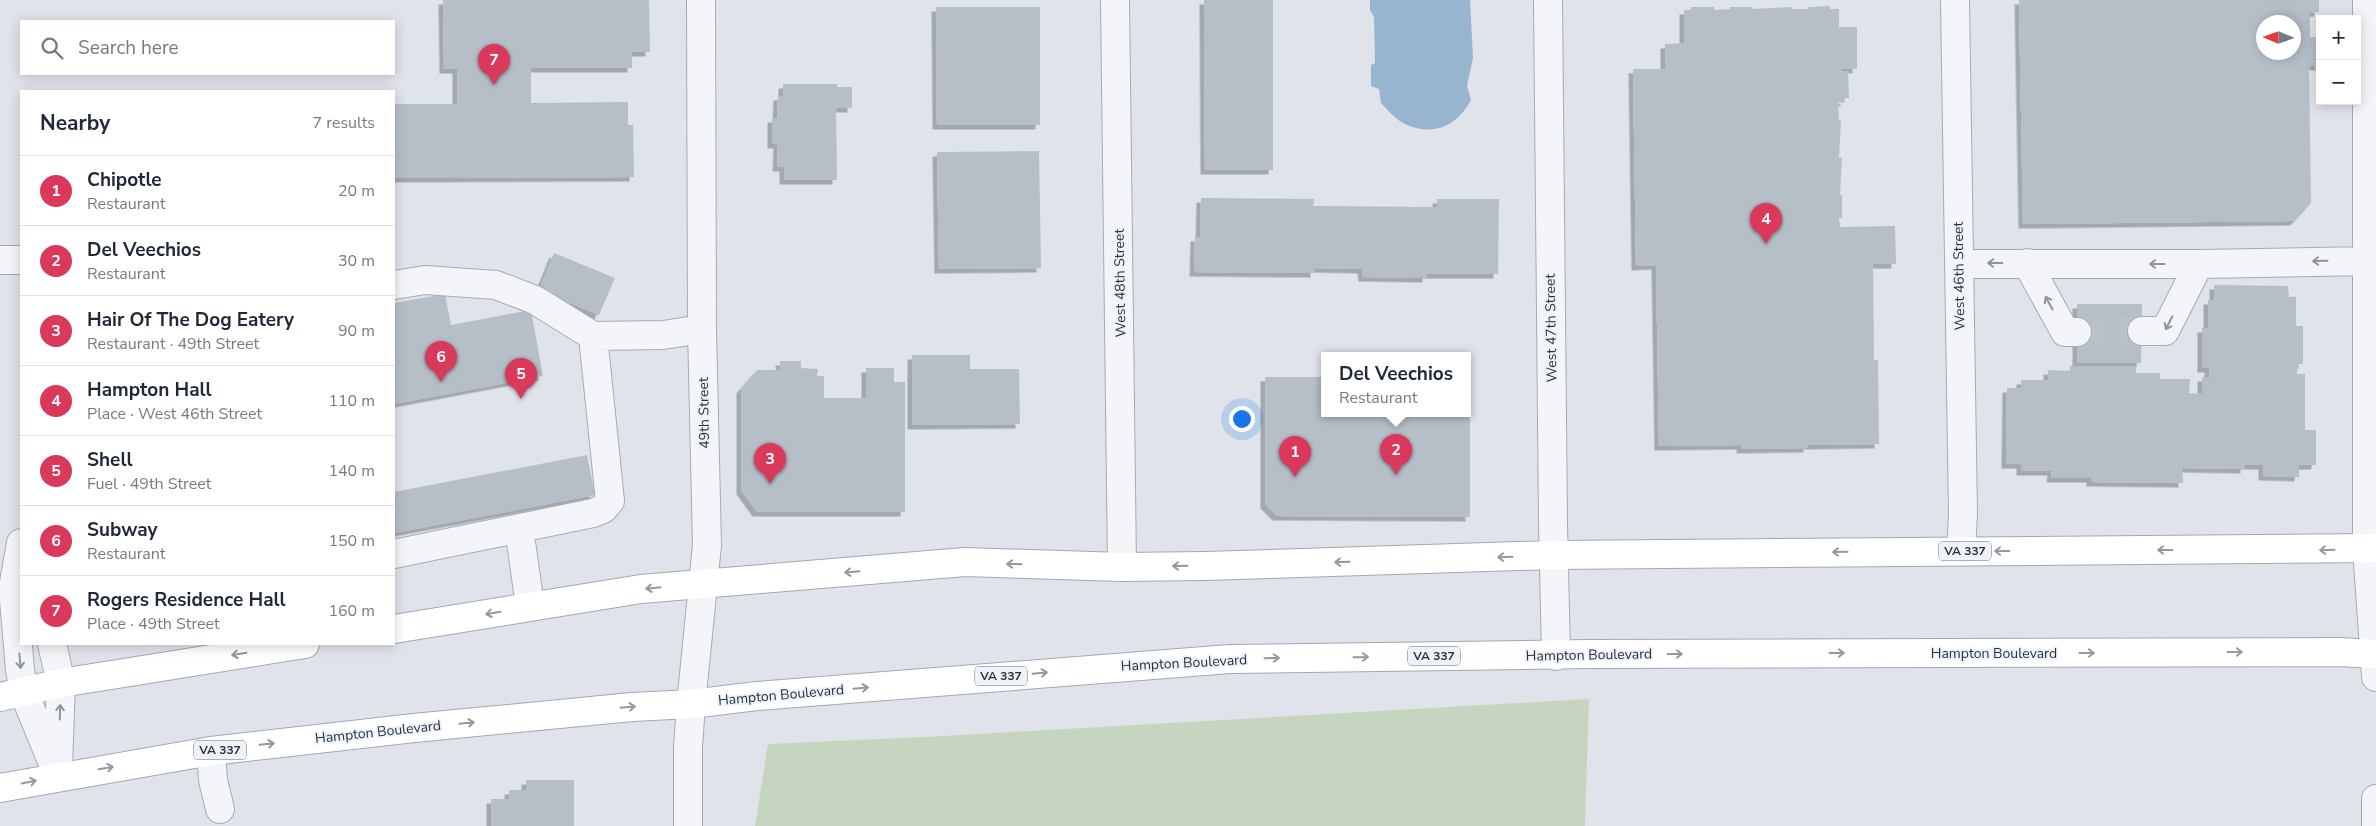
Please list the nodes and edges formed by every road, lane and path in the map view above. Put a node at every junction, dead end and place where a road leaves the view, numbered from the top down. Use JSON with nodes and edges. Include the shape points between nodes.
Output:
{"nodes":[{"id":1,"x":701,"y":0,"type":"edge"},
{"id":2,"x":1115,"y":0,"type":"edge"},
{"id":3,"x":1548,"y":0,"type":"edge"},
{"id":4,"x":1955,"y":0,"type":"edge"},
{"id":5,"x":2367,"y":0,"type":"edge"},
{"id":6,"x":0,"y":260,"type":"edge"},
{"id":7,"x":20,"y":260,"type":"edge"},
{"id":8,"x":2368,"y":261,"type":"junction"},
{"id":9,"x":2027,"y":263,"type":"junction"},
{"id":10,"x":1959,"y":264,"type":"junction"},
{"id":11,"x":2199,"y":264,"type":"junction"},
{"id":12,"x":395,"y":285,"type":"edge"},
{"id":13,"x":702,"y":329,"type":"junction"},
{"id":14,"x":2142,"y":331,"type":"tunnel mouth"},
{"id":15,"x":2077,"y":332,"type":"tunnel mouth"},
{"id":16,"x":593,"y":336,"type":"junction"},
{"id":17,"x":519,"y":528,"type":"junction"},
{"id":18,"x":2372,"y":548,"type":"edge"},
{"id":19,"x":20,"y":549,"type":"edge"},
{"id":20,"x":1961,"y":551,"type":"junction"},
{"id":21,"x":395,"y":554,"type":"edge"},
{"id":22,"x":1553,"y":555,"type":"junction"},
{"id":23,"x":1122,"y":566,"type":"junction"},
{"id":24,"x":702,"y":582,"type":"junction"},
{"id":25,"x":530,"y":606,"type":"junction"},
{"id":26,"x":395,"y":629,"type":"edge"},
{"id":27,"x":52,"y":645,"type":"edge"},
{"id":28,"x":298,"y":645,"type":"edge"},
{"id":29,"x":1556,"y":656,"type":"junction"},
{"id":30,"x":2376,"y":661,"type":"edge"},
{"id":31,"x":61,"y":683,"type":"junction"},
{"id":32,"x":12,"y":695,"type":"edge"},
{"id":33,"x":691,"y":704,"type":"junction"},
{"id":34,"x":211,"y":751,"type":"junction"},
{"id":35,"x":58,"y":776,"type":"junction"},
{"id":36,"x":0,"y":788,"type":"edge"},
{"id":37,"x":2376,"y":798,"type":"edge"},
{"id":38,"x":220,"y":809,"type":"dead end"},
{"id":39,"x":688,"y":826,"type":"edge"},
{"id":40,"x":2376,"y":826,"type":"edge"}],
"edges":[{"from":1,"to":13,"type":"street","name":"49th Street"},
{"from":2,"to":23,"type":"street","name":"West 48th Street"},
{"from":3,"to":22,"type":"street","name":"West 47th Street"},
{"from":4,"to":10,"type":"street","name":"West 46th Street"},
{"from":5,"to":8,"type":"street"},
{"from":6,"to":7,"type":"street"},
{"from":8,"to":11,"type":"street","one_way":true},
{"from":8,"to":18,"type":"street"},
{"from":9,"to":10,"type":"street","one_way":true},
{"from":11,"to":9,"type":"street","one_way":true},
{"from":15,"to":9,"type":"street","one_way":true,"via":[[2065,332]]},
{"from":10,"to":20,"type":"street","name":"West 46th Street"},
{"from":11,"to":14,"type":"street","one_way":true,"via":[[2165,331]]},
{"from":12,"to":16,"type":"street","via":[[425,280],[496,285],[535,300]]},
{"from":13,"to":16,"type":"street","via":[[663,335]]},
{"from":13,"to":24,"type":"street","name":"49th Street","via":[[707,545]]},
{"from":16,"to":17,"type":"street","via":[[610,501],[593,513]]},
{"from":17,"to":21,"type":"street"},
{"from":17,"to":25,"type":"street"},
{"from":18,"to":20,"type":"main road","number":"VA 337","one_way":true},
{"from":18,"to":30,"type":"street"},
{"from":19,"to":32,"type":"street","one_way":true,"via":[[13,588]]},
{"from":20,"to":22,"type":"main road","number":"VA 337","one_way":true},
{"from":22,"to":23,"type":"main road","number":"VA 337","one_way":true},
{"from":22,"to":29,"type":"street","name":"West 47th Street"},
{"from":23,"to":24,"type":"main road","number":"VA 337","one_way":true,"via":[[965,562]]},
{"from":24,"to":25,"type":"main road","number":"VA 337","one_way":true},
{"from":24,"to":33,"type":"street","name":"49th Street"},
{"from":25,"to":26,"type":"main road","number":"VA 337","one_way":true},
{"from":27,"to":31,"type":"street"},
{"from":28,"to":31,"type":"main road","one_way":true},
{"from":29,"to":30,"type":"main road","name":"Hampton Boulevard","number":"VA 337","one_way":true,"via":[[2320,652]]},
{"from":33,"to":29,"type":"main road","name":"Hampton Boulevard","number":"VA 337","one_way":true,"via":[[767,695],[1230,659]]},
{"from":31,"to":32,"type":"main road"},
{"from":35,"to":31,"type":"street","one_way":true},
{"from":32,"to":35,"type":"street"},
{"from":34,"to":33,"type":"main road","name":"Hampton Boulevard","number":"VA 337","one_way":true,"via":[[424,727]]},
{"from":33,"to":39,"type":"street","name":"49th Street"},
{"from":35,"to":34,"type":"main road","name":"Hampton Boulevard","number":"VA 337","one_way":true},
{"from":34,"to":38,"type":"street"},
{"from":36,"to":35,"type":"main road","name":"Hampton Boulevard","number":"VA 337","one_way":true},
{"from":37,"to":40,"type":"street"}]}
